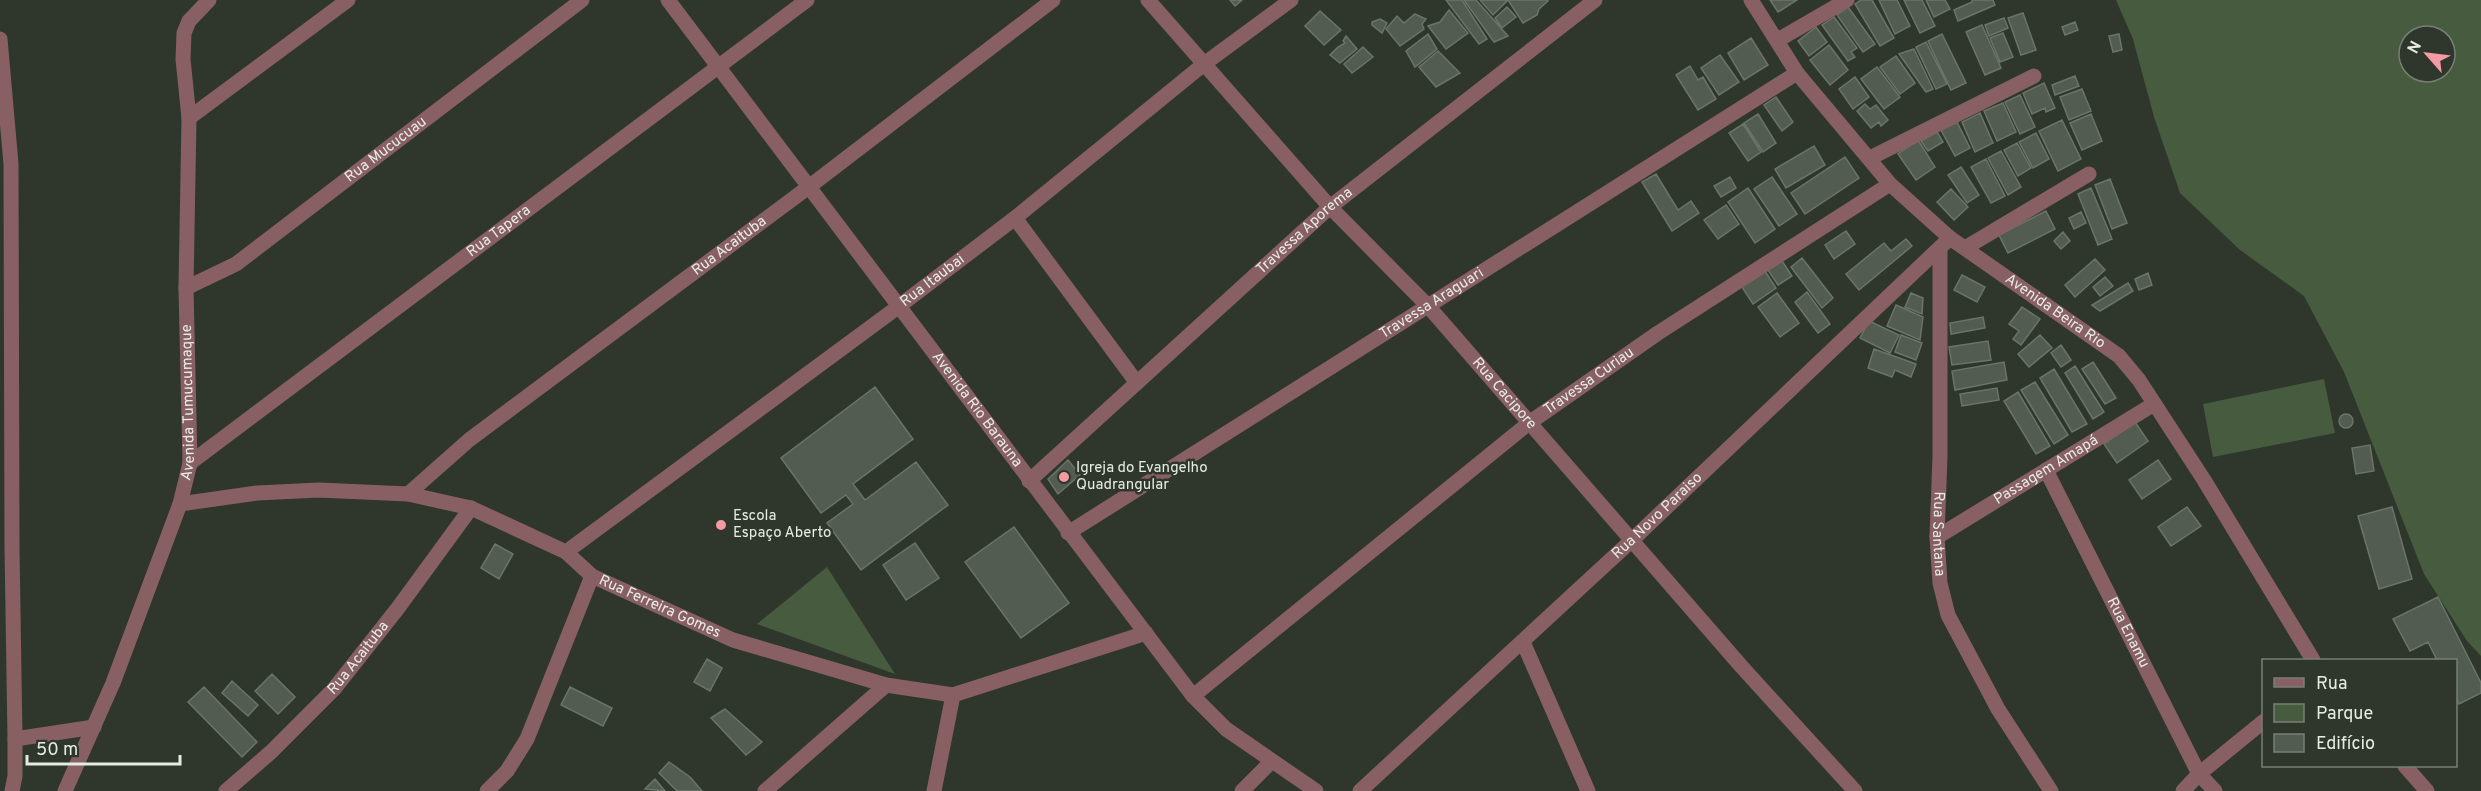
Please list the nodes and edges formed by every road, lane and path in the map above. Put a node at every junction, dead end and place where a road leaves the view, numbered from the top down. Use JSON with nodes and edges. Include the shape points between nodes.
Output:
{"nodes":[{"id":1,"x":209,"y":0,"type":"edge"},
{"id":2,"x":348,"y":0,"type":"edge"},
{"id":3,"x":582,"y":0,"type":"edge"},
{"id":4,"x":668,"y":0,"type":"edge"},
{"id":5,"x":807,"y":0,"type":"edge"},
{"id":6,"x":1053,"y":0,"type":"edge"},
{"id":7,"x":1148,"y":0,"type":"edge"},
{"id":8,"x":1292,"y":0,"type":"edge"},
{"id":9,"x":1595,"y":0,"type":"edge"},
{"id":10,"x":1751,"y":0,"type":"edge"},
{"id":11,"x":1846,"y":0,"type":"edge"},
{"id":12,"x":0,"y":39,"type":"edge"},
{"id":13,"x":1778,"y":40,"type":"junction"},
{"id":14,"x":1204,"y":64,"type":"junction"},
{"id":15,"x":718,"y":68,"type":"junction"},
{"id":16,"x":1797,"y":73,"type":"junction"},
{"id":17,"x":2034,"y":76,"type":"dead end"},
{"id":18,"x":189,"y":118,"type":"junction"},
{"id":19,"x":1870,"y":158,"type":"junction"},
{"id":20,"x":2089,"y":174,"type":"dead end"},
{"id":21,"x":1890,"y":184,"type":"junction"},
{"id":22,"x":810,"y":186,"type":"junction"},
{"id":23,"x":1330,"y":207,"type":"junction"},
{"id":24,"x":1015,"y":218,"type":"junction"},
{"id":25,"x":1945,"y":243,"type":"junction"},
{"id":26,"x":1965,"y":248,"type":"junction"},
{"id":27,"x":186,"y":288,"type":"junction"},
{"id":28,"x":1428,"y":306,"type":"junction"},
{"id":29,"x":898,"y":307,"type":"junction"},
{"id":30,"x":1137,"y":383,"type":"junction"},
{"id":31,"x":2154,"y":404,"type":"junction"},
{"id":32,"x":1528,"y":423,"type":"junction"},
{"id":33,"x":190,"y":464,"type":"junction"},
{"id":34,"x":2046,"y":470,"type":"junction"},
{"id":35,"x":1029,"y":481,"type":"junction"},
{"id":36,"x":408,"y":494,"type":"junction"},
{"id":37,"x":180,"y":504,"type":"junction"},
{"id":38,"x":471,"y":508,"type":"junction"},
{"id":39,"x":1068,"y":532,"type":"junction"},
{"id":40,"x":0,"y":535,"type":"edge"},
{"id":41,"x":1937,"y":537,"type":"junction"},
{"id":42,"x":1631,"y":541,"type":"junction"},
{"id":43,"x":12,"y":548,"type":"junction"},
{"id":44,"x":566,"y":552,"type":"junction"},
{"id":45,"x":592,"y":576,"type":"junction"},
{"id":46,"x":1146,"y":633,"type":"junction"},
{"id":47,"x":1523,"y":642,"type":"junction"},
{"id":48,"x":2312,"y":659,"type":"edge"},
{"id":49,"x":886,"y":685,"type":"junction"},
{"id":50,"x":953,"y":695,"type":"junction"},
{"id":51,"x":1193,"y":696,"type":"junction"},
{"id":52,"x":2262,"y":723,"type":"edge"},
{"id":53,"x":93,"y":727,"type":"junction"},
{"id":54,"x":15,"y":739,"type":"junction"},
{"id":55,"x":1272,"y":761,"type":"junction"},
{"id":56,"x":2407,"y":767,"type":"edge"},
{"id":57,"x":2199,"y":774,"type":"junction"},
{"id":58,"x":772,"y":788,"type":"edge"},
{"id":59,"x":12,"y":791,"type":"edge"},
{"id":60,"x":65,"y":791,"type":"edge"},
{"id":61,"x":226,"y":791,"type":"edge"},
{"id":62,"x":487,"y":791,"type":"edge"},
{"id":63,"x":934,"y":791,"type":"edge"},
{"id":64,"x":1242,"y":791,"type":"edge"},
{"id":65,"x":1316,"y":791,"type":"edge"},
{"id":66,"x":1360,"y":791,"type":"edge"},
{"id":67,"x":1588,"y":791,"type":"edge"},
{"id":68,"x":1855,"y":791,"type":"edge"},
{"id":69,"x":2051,"y":791,"type":"edge"},
{"id":70,"x":2183,"y":791,"type":"edge"},
{"id":71,"x":2215,"y":791,"type":"edge"},
{"id":72,"x":2427,"y":791,"type":"edge"}],
"edges":[{"from":1,"to":18,"type":"street","name":"Avenida Tumucumaque","via":[[189,21],[184,33]]},
{"from":2,"to":18,"type":"street"},
{"from":3,"to":27,"type":"street","name":"Rua Mucucuau","via":[[236,264]]},
{"from":4,"to":15,"type":"street","name":"Avenida Rio Barauna"},
{"from":5,"to":15,"type":"street","name":"Rua Tapera"},
{"from":6,"to":22,"type":"street","name":"Rua Acaituba"},
{"from":7,"to":14,"type":"street","name":"Rua Cacipore"},
{"from":8,"to":14,"type":"street","name":"Rua Itaubai"},
{"from":9,"to":23,"type":"street","name":"Travessa Aporema"},
{"from":10,"to":13,"type":"street","name":"Avenida Beira Rio"},
{"from":11,"to":13,"type":"street"},
{"from":12,"to":43,"type":"street","via":[[11,164]]},
{"from":13,"to":16,"type":"street","name":"Avenida Beira Rio"},
{"from":14,"to":23,"type":"street","name":"Rua Cacipore"},
{"from":14,"to":24,"type":"street","name":"Rua Itaubai"},
{"from":15,"to":22,"type":"street","name":"Avenida Rio Barauna"},
{"from":15,"to":33,"type":"street","name":"Rua Tapera"},
{"from":16,"to":19,"type":"street","name":"Avenida Beira Rio"},
{"from":16,"to":28,"type":"street","name":"Travessa Araguari"},
{"from":17,"to":19,"type":"street"},
{"from":18,"to":27,"type":"street","name":"Avenida Tumucumaque"},
{"from":19,"to":21,"type":"street","name":"Avenida Beira Rio"},
{"from":20,"to":26,"type":"street"},
{"from":21,"to":25,"type":"street","name":"Avenida Beira Rio"},
{"from":21,"to":32,"type":"street","name":"Travessa Curiau","via":[[1658,333]]},
{"from":22,"to":29,"type":"street","name":"Avenida Rio Barauna"},
{"from":22,"to":36,"type":"street","name":"Rua Acaituba","via":[[469,440]]},
{"from":23,"to":28,"type":"street","name":"Rua Cacipore"},
{"from":23,"to":30,"type":"street","name":"Travessa Aporema"},
{"from":24,"to":29,"type":"street","name":"Rua Itaubai"},
{"from":24,"to":30,"type":"street"},
{"from":25,"to":26,"type":"street","name":"Avenida Beira Rio"},
{"from":25,"to":41,"type":"street","name":"Rua Santana"},
{"from":25,"to":42,"type":"street","name":"Rua Novo Paraiso"},
{"from":26,"to":31,"type":"street","name":"Avenida Beira Rio","via":[[2119,356]]},
{"from":27,"to":33,"type":"street","name":"Avenida Tumucumaque"},
{"from":28,"to":32,"type":"street","name":"Rua Cacipore"},
{"from":28,"to":39,"type":"street","name":"Travessa Araguari"},
{"from":29,"to":35,"type":"street","name":"Avenida Rio Barauna"},
{"from":29,"to":44,"type":"street","name":"Rua Itaubai"},
{"from":30,"to":35,"type":"street","name":"Travessa Aporema"},
{"from":31,"to":34,"type":"street","name":"Passagem Amapá"},
{"from":31,"to":48,"type":"street","name":"Avenida Beira Rio"},
{"from":32,"to":42,"type":"street","name":"Rua Cacipore"},
{"from":32,"to":51,"type":"street","name":"Travessa Curiau"},
{"from":33,"to":37,"type":"street","name":"Avenida Tumucumaque"},
{"from":34,"to":41,"type":"street","name":"Passagem Amapá"},
{"from":34,"to":57,"type":"street","name":"Rua Enamu"},
{"from":35,"to":39,"type":"street","name":"Avenida Rio Barauna"},
{"from":36,"to":37,"type":"street","name":"Rua Ferreira Gomes","via":[[319,490],[257,493]]},
{"from":36,"to":38,"type":"street","name":"Rua Ferreira Gomes"},
{"from":37,"to":53,"type":"street","name":"Avenida Tumucumaque"},
{"from":38,"to":44,"type":"street","name":"Rua Ferreira Gomes"},
{"from":38,"to":61,"type":"street","name":"Rua Acaituba","via":[[334,689]]},
{"from":39,"to":46,"type":"street","name":"Avenida Rio Barauna"},
{"from":40,"to":43,"type":"street"},
{"from":41,"to":69,"type":"street","name":"Rua Santana","via":[[1940,583],[1948,615],[1998,709]]},
{"from":42,"to":47,"type":"street","name":"Rua Novo Paraiso"},
{"from":42,"to":68,"type":"street","name":"Rua Cacipore"},
{"from":43,"to":54,"type":"street"},
{"from":44,"to":45,"type":"street","name":"Rua Ferreira Gomes"},
{"from":45,"to":49,"type":"street","name":"Rua Ferreira Gomes","via":[[733,640]]},
{"from":45,"to":62,"type":"street","via":[[528,739],[507,771]]},
{"from":46,"to":50,"type":"street","name":"Rua Ferreira Gomes"},
{"from":46,"to":51,"type":"street","name":"Avenida Rio Barauna"},
{"from":47,"to":66,"type":"street","name":"Rua Novo Paraiso"},
{"from":47,"to":67,"type":"street"},
{"from":49,"to":50,"type":"street","name":"Rua Ferreira Gomes"},
{"from":49,"to":58,"type":"street"},
{"from":50,"to":63,"type":"street"},
{"from":51,"to":55,"type":"street","name":"Avenida Rio Barauna","via":[[1226,729]]},
{"from":52,"to":57,"type":"street"},
{"from":53,"to":54,"type":"street"},
{"from":53,"to":60,"type":"street","name":"Avenida Tumucumaque"},
{"from":54,"to":59,"type":"street"},
{"from":55,"to":64,"type":"street"},
{"from":55,"to":65,"type":"street","name":"Avenida Rio Barauna"},
{"from":56,"to":72,"type":"street"},
{"from":57,"to":70,"type":"street"},
{"from":57,"to":71,"type":"street","name":"Rua Enamu"}]}
